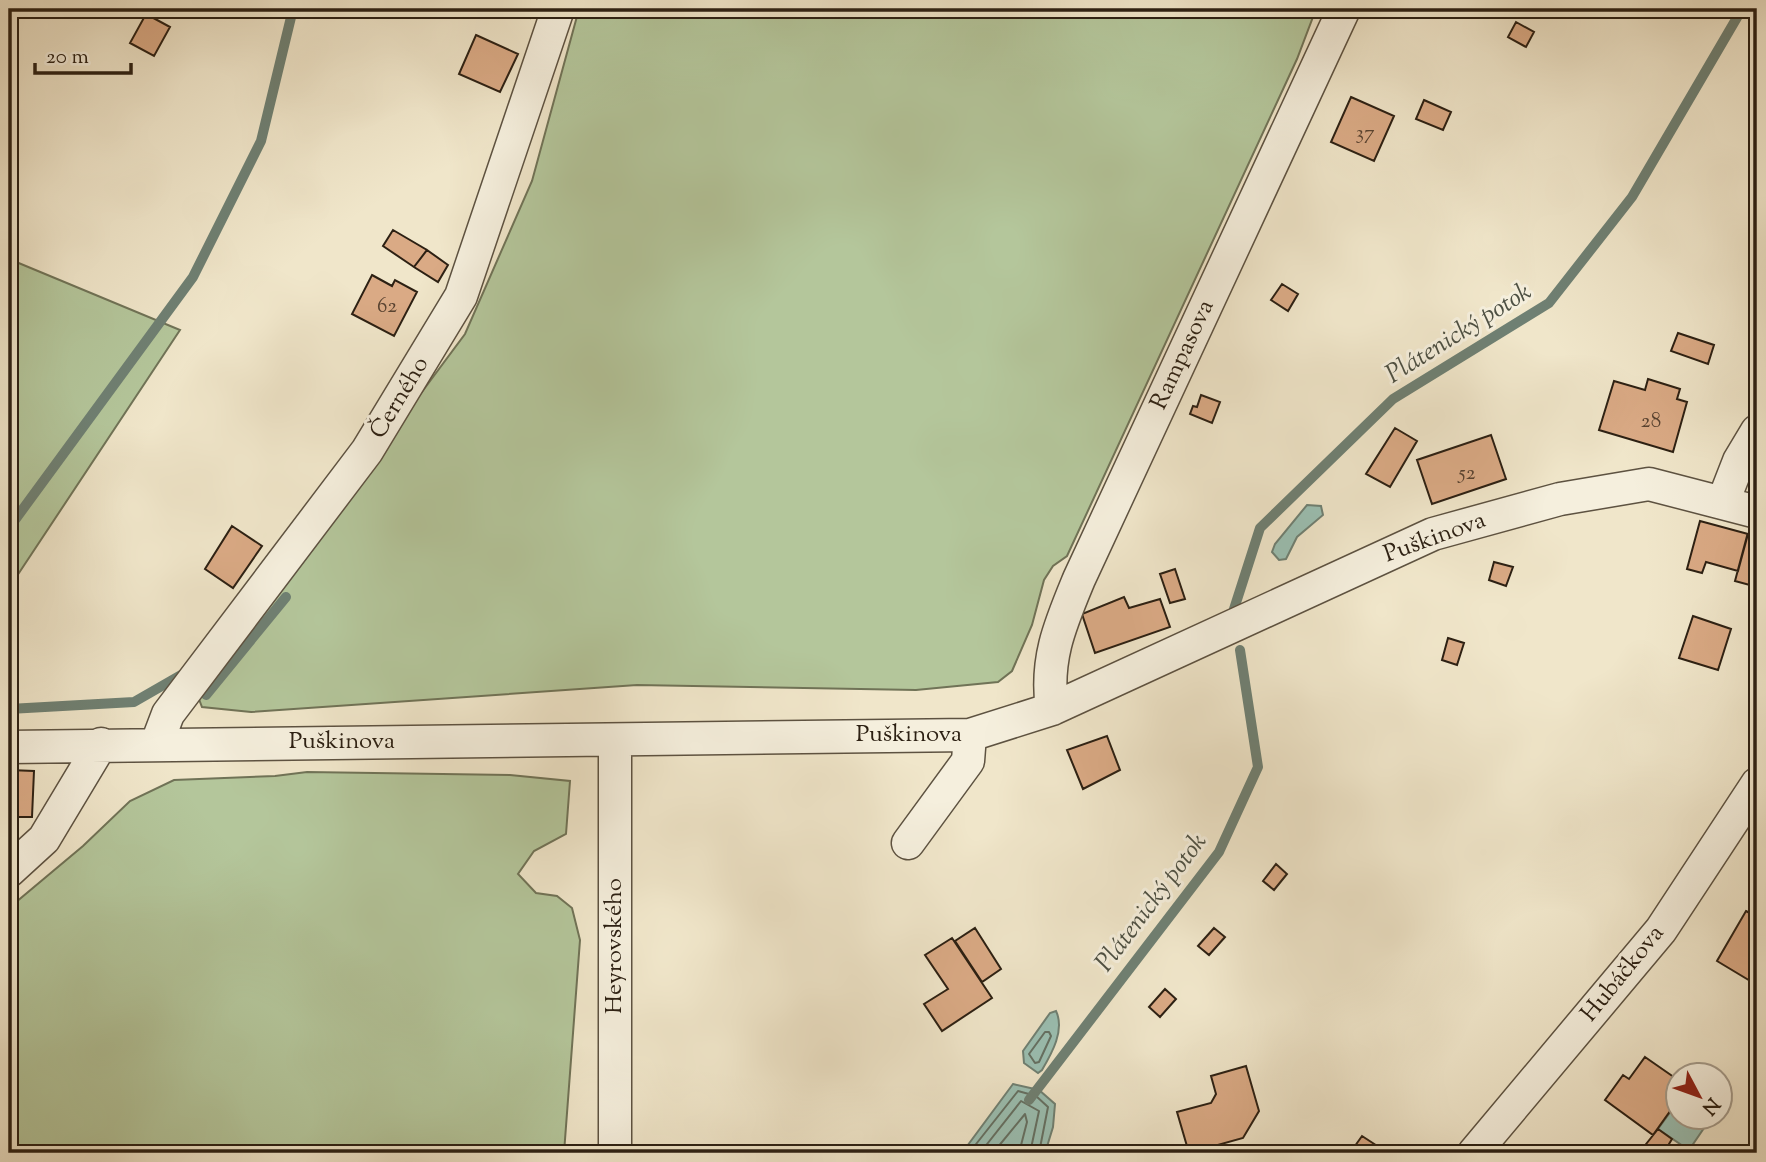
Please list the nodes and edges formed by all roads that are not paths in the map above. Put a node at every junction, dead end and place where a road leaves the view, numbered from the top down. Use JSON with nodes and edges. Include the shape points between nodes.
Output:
{"nodes":[{"id":1,"x":558,"y":9,"type":"edge"},
{"id":2,"x":1344,"y":9,"type":"edge"},
{"id":3,"x":1757,"y":431,"type":"edge"},
{"id":4,"x":1723,"y":502,"type":"junction"},
{"id":5,"x":1757,"y":512,"type":"edge"},
{"id":6,"x":1052,"y":709,"type":"junction"},
{"id":7,"x":970,"y":735,"type":"junction"},
{"id":8,"x":615,"y":740,"type":"junction"},
{"id":9,"x":157,"y":743,"type":"junction"},
{"id":10,"x":101,"y":744,"type":"junction"},
{"id":11,"x":9,"y":747,"type":"edge"},
{"id":12,"x":1757,"y":784,"type":"edge"},
{"id":13,"x":908,"y":843,"type":"dead end"},
{"id":14,"x":9,"y":871,"type":"edge"},
{"id":15,"x":615,"y":1153,"type":"edge"},
{"id":16,"x":1474,"y":1153,"type":"edge"}],
"edges":[{"from":1,"to":9,"type":"street","name":"Černého","via":[[461,296],[368,451],[168,714]]},
{"from":2,"to":6,"type":"street","name":"Rampasova","via":[[1079,579],[1056,635],[1048,679]]},
{"from":3,"to":4,"type":"street"},
{"from":4,"to":5,"type":"street","name":"Puškinova"},
{"from":4,"to":6,"type":"street","name":"Puškinova","via":[[1649,484],[1560,499],[1433,534]]},
{"from":6,"to":7,"type":"street","name":"Puškinova"},
{"from":7,"to":8,"type":"street","name":"Puškinova"},
{"from":7,"to":13,"type":"street","via":[[968,761]]},
{"from":8,"to":9,"type":"street","name":"Puškinova"},
{"from":8,"to":15,"type":"street","name":"Heyrovského"},
{"from":9,"to":10,"type":"street","name":"Puškinova"},
{"from":10,"to":11,"type":"street","name":"Puškinova"},
{"from":10,"to":14,"type":"street","via":[[44,839]]},
{"from":12,"to":16,"type":"street","name":"Hubáčkova","via":[[1661,930]]}]}
